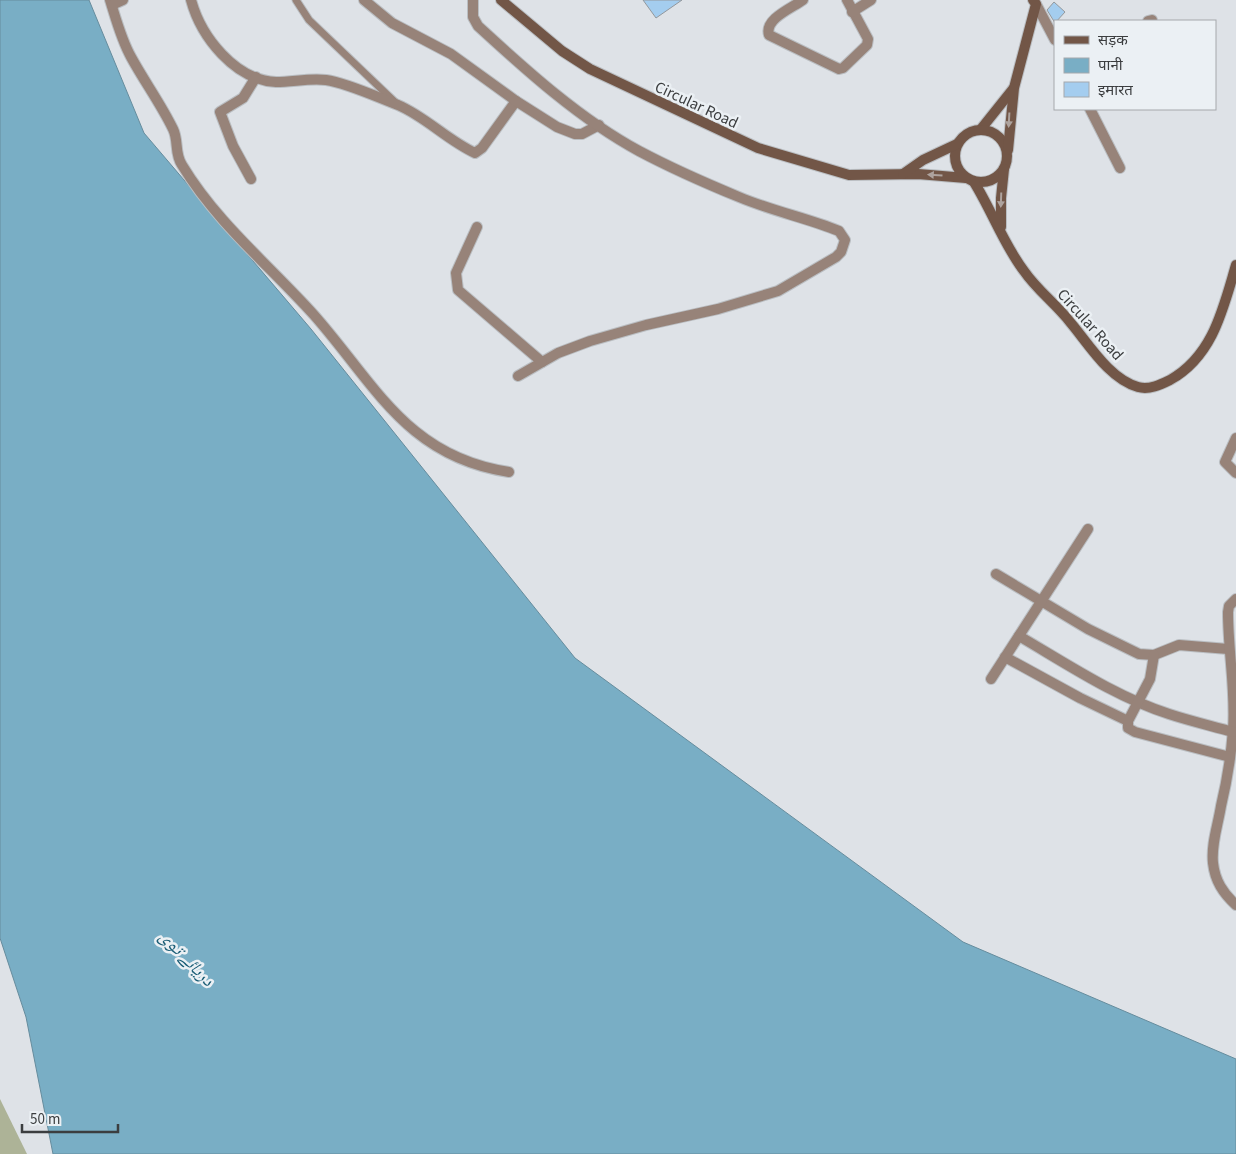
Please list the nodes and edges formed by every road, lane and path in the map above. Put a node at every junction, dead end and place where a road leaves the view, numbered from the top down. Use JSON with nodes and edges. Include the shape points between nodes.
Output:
{"nodes":[{"id":1,"x":123,"y":0,"type":"edge"},
{"id":2,"x":191,"y":0,"type":"edge"},
{"id":3,"x":296,"y":0,"type":"edge"},
{"id":4,"x":364,"y":0,"type":"edge"},
{"id":5,"x":473,"y":0,"type":"edge"},
{"id":6,"x":501,"y":0,"type":"edge"},
{"id":7,"x":803,"y":0,"type":"edge"},
{"id":8,"x":847,"y":0,"type":"edge"},
{"id":9,"x":871,"y":0,"type":"edge"},
{"id":10,"x":111,"y":2,"type":"edge"},
{"id":11,"x":1035,"y":2,"type":"edge"},
{"id":12,"x":852,"y":12,"type":"junction"},
{"id":13,"x":1054,"y":38,"type":"edge"},
{"id":14,"x":256,"y":77,"type":"junction"},
{"id":15,"x":1014,"y":88,"type":"junction"},
{"id":16,"x":516,"y":101,"type":"junction"},
{"id":17,"x":399,"y":106,"type":"junction"},
{"id":18,"x":1091,"y":110,"type":"edge"},
{"id":19,"x":599,"y":125,"type":"junction"},
{"id":20,"x":981,"y":129,"type":"junction"},
{"id":21,"x":958,"y":144,"type":"junction"},
{"id":22,"x":1008,"y":152,"type":"junction"},
{"id":23,"x":1120,"y":168,"type":"dead end"},
{"id":24,"x":1004,"y":169,"type":"junction"},
{"id":25,"x":904,"y":174,"type":"junction"},
{"id":26,"x":251,"y":179,"type":"dead end"},
{"id":27,"x":970,"y":180,"type":"junction"},
{"id":28,"x":477,"y":227,"type":"dead end"},
{"id":29,"x":1001,"y":230,"type":"junction"},
{"id":30,"x":1236,"y":265,"type":"edge"},
{"id":31,"x":542,"y":362,"type":"junction"},
{"id":32,"x":518,"y":376,"type":"dead end"},
{"id":33,"x":1236,"y":438,"type":"edge"},
{"id":34,"x":1233,"y":471,"type":"edge"},
{"id":35,"x":509,"y":472,"type":"dead end"},
{"id":36,"x":1088,"y":528,"type":"dead end"},
{"id":37,"x":996,"y":574,"type":"dead end"},
{"id":38,"x":1236,"y":599,"type":"edge"},
{"id":39,"x":1042,"y":601,"type":"junction"},
{"id":40,"x":1019,"y":636,"type":"junction"},
{"id":41,"x":1228,"y":649,"type":"junction"},
{"id":42,"x":1154,"y":655,"type":"junction"},
{"id":43,"x":1005,"y":657,"type":"junction"},
{"id":44,"x":991,"y":679,"type":"dead end"},
{"id":45,"x":1138,"y":702,"type":"junction"},
{"id":46,"x":1128,"y":721,"type":"junction"},
{"id":47,"x":1233,"y":732,"type":"junction"},
{"id":48,"x":1230,"y":757,"type":"junction"},
{"id":49,"x":1236,"y":905,"type":"edge"}],
"edges":[{"from":1,"to":10,"type":"street"},
{"from":2,"to":14,"type":"street","via":[[199,24],[209,38],[233,64]]},
{"from":3,"to":17,"type":"lane","via":[[309,20]]},
{"from":4,"to":16,"type":"street","via":[[392,23],[451,54]]},
{"from":5,"to":19,"type":"street","via":[[473,17],[478,26]]},
{"from":6,"to":25,"type":"main road","name":"Circular Road","via":[[556,46],[590,69],[758,148],[849,175]]},
{"from":7,"to":12,"type":"street","via":[[770,23],[769,35],[835,68],[843,68],[867,45],[866,33]]},
{"from":8,"to":12,"type":"street"},
{"from":9,"to":12,"type":"street"},
{"from":10,"to":35,"type":"street","via":[[130,56],[174,130],[180,163],[219,217],[314,316],[396,415],[421,436],[466,462],[485,469]]},
{"from":11,"to":13,"type":"street"},
{"from":11,"to":15,"type":"main road"},
{"from":14,"to":17,"type":"street","via":[[277,82],[327,80]]},
{"from":14,"to":26,"type":"street","via":[[243,98],[226,106],[220,115]]},
{"from":15,"to":20,"type":"main road"},
{"from":15,"to":22,"type":"main road","one_way":true},
{"from":16,"to":17,"type":"street","via":[[475,153]]},
{"from":16,"to":19,"type":"street","via":[[557,127],[575,134],[588,133]]},
{"from":18,"to":23,"type":"street"},
{"from":19,"to":31,"type":"street","via":[[638,151],[740,198],[839,231],[845,245],[836,257],[778,291],[590,341]]},
{"from":20,"to":21,"type":"main road","via":[[971,131]]},
{"from":20,"to":22,"type":"main road","via":[[998,135]]},
{"from":21,"to":25,"type":"main road","via":[[923,160]]},
{"from":21,"to":27,"type":"main road","via":[[955,162]]},
{"from":22,"to":24,"type":"main road"},
{"from":24,"to":27,"type":"main road","via":[[992,180]]},
{"from":24,"to":29,"type":"main road","one_way":true},
{"from":27,"to":25,"type":"main road","name":"Circular Road","one_way":true},
{"from":27,"to":29,"type":"main road","name":"Circular Road"},
{"from":28,"to":31,"type":"street","via":[[456,273],[458,290]]},
{"from":29,"to":30,"type":"main road","name":"Circular Road","via":[[1025,273],[1107,366],[1137,387],[1149,388],[1164,383],[1190,367],[1202,354],[1212,337]]},
{"from":31,"to":32,"type":"street"},
{"from":33,"to":34,"type":"street","via":[[1225,462]]},
{"from":36,"to":39,"type":"street"},
{"from":37,"to":39,"type":"street"},
{"from":38,"to":41,"type":"street","via":[[1229,606]]},
{"from":39,"to":40,"type":"street"},
{"from":39,"to":42,"type":"street","via":[[1128,650]]},
{"from":40,"to":43,"type":"street"},
{"from":40,"to":45,"type":"street"},
{"from":41,"to":42,"type":"street","via":[[1179,645]]},
{"from":41,"to":47,"type":"street","via":[[1234,696]]},
{"from":42,"to":45,"type":"street","via":[[1150,679]]},
{"from":43,"to":44,"type":"street"},
{"from":43,"to":46,"type":"street"},
{"from":45,"to":46,"type":"street"},
{"from":45,"to":47,"type":"street"},
{"from":46,"to":48,"type":"street","via":[[1128,728],[1135,732]]},
{"from":47,"to":48,"type":"street"},
{"from":48,"to":49,"type":"street","via":[[1212,860],[1216,881]]}]}
